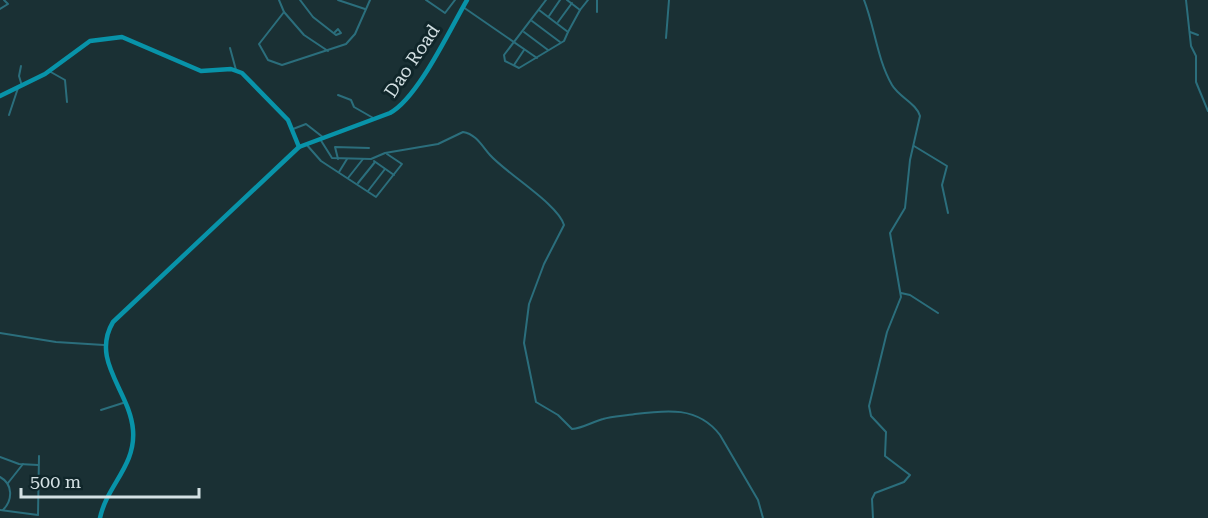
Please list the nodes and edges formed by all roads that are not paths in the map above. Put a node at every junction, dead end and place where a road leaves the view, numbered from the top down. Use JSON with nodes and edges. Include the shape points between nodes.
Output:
{"nodes":[{"id":1,"x":4,"y":0,"type":"edge"},
{"id":2,"x":279,"y":0,"type":"edge"},
{"id":3,"x":305,"y":0,"type":"edge"},
{"id":4,"x":338,"y":0,"type":"edge"},
{"id":5,"x":370,"y":0,"type":"edge"},
{"id":6,"x":426,"y":0,"type":"edge"},
{"id":7,"x":455,"y":0,"type":"edge"},
{"id":8,"x":467,"y":0,"type":"edge"},
{"id":9,"x":546,"y":0,"type":"edge"},
{"id":10,"x":560,"y":0,"type":"edge"},
{"id":11,"x":588,"y":0,"type":"edge"},
{"id":12,"x":597,"y":0,"type":"edge"},
{"id":13,"x":669,"y":0,"type":"edge"},
{"id":14,"x":864,"y":0,"type":"edge"},
{"id":15,"x":1186,"y":0,"type":"edge"},
{"id":16,"x":301,"y":1,"type":"edge"},
{"id":17,"x":569,"y":1,"type":"edge"},
{"id":18,"x":463,"y":6,"type":"junction"},
{"id":19,"x":0,"y":9,"type":"edge"},
{"id":20,"x":365,"y":9,"type":"junction"},
{"id":21,"x":539,"y":10,"type":"junction"},
{"id":22,"x":580,"y":10,"type":"junction"},
{"id":23,"x":284,"y":12,"type":"junction"},
{"id":24,"x":597,"y":12,"type":"dead end"},
{"id":25,"x":549,"y":16,"type":"junction"},
{"id":26,"x":532,"y":21,"type":"junction"},
{"id":27,"x":558,"y":22,"type":"junction"},
{"id":28,"x":335,"y":32,"type":"dead end"},
{"id":29,"x":524,"y":32,"type":"junction"},
{"id":30,"x":568,"y":32,"type":"junction"},
{"id":31,"x":1190,"y":33,"type":"junction"},
{"id":32,"x":1198,"y":35,"type":"dead end"},
{"id":33,"x":666,"y":38,"type":"dead end"},
{"id":34,"x":560,"y":42,"type":"junction"},
{"id":35,"x":515,"y":43,"type":"junction"},
{"id":36,"x":230,"y":48,"type":"dead end"},
{"id":37,"x":525,"y":49,"type":"junction"},
{"id":38,"x":548,"y":50,"type":"junction"},
{"id":39,"x":328,"y":51,"type":"junction"},
{"id":40,"x":537,"y":58,"type":"junction"},
{"id":41,"x":514,"y":65,"type":"junction"},
{"id":42,"x":21,"y":66,"type":"dead end"},
{"id":43,"x":236,"y":70,"type":"junction"},
{"id":44,"x":50,"y":71,"type":"junction"},
{"id":45,"x":20,"y":87,"type":"junction"},
{"id":46,"x":338,"y":95,"type":"dead end"},
{"id":47,"x":0,"y":96,"type":"edge"},
{"id":48,"x":67,"y":102,"type":"dead end"},
{"id":49,"x":1208,"y":111,"type":"edge"},
{"id":50,"x":9,"y":115,"type":"dead end"},
{"id":51,"x":375,"y":119,"type":"junction"},
{"id":52,"x":293,"y":129,"type":"junction"},
{"id":53,"x":322,"y":138,"type":"junction"},
{"id":54,"x":306,"y":144,"type":"junction"},
{"id":55,"x":914,"y":146,"type":"junction"},
{"id":56,"x":299,"y":147,"type":"junction"},
{"id":57,"x":369,"y":148,"type":"dead end"},
{"id":58,"x":385,"y":153,"type":"junction"},
{"id":59,"x":347,"y":158,"type":"junction"},
{"id":60,"x":338,"y":159,"type":"junction"},
{"id":61,"x":363,"y":159,"type":"junction"},
{"id":62,"x":371,"y":159,"type":"junction"},
{"id":63,"x":375,"y":162,"type":"junction"},
{"id":64,"x":385,"y":169,"type":"junction"},
{"id":65,"x":339,"y":172,"type":"junction"},
{"id":66,"x":394,"y":175,"type":"junction"},
{"id":67,"x":348,"y":178,"type":"junction"},
{"id":68,"x":358,"y":184,"type":"junction"},
{"id":69,"x":368,"y":191,"type":"junction"},
{"id":70,"x":948,"y":213,"type":"dead end"},
{"id":71,"x":901,"y":293,"type":"junction"},
{"id":72,"x":938,"y":313,"type":"dead end"},
{"id":73,"x":0,"y":333,"type":"edge"},
{"id":74,"x":104,"y":345,"type":"junction"},
{"id":75,"x":126,"y":402,"type":"junction"},
{"id":76,"x":101,"y":410,"type":"dead end"},
{"id":77,"x":39,"y":456,"type":"dead end"},
{"id":78,"x":0,"y":457,"type":"edge"},
{"id":79,"x":23,"y":464,"type":"junction"},
{"id":80,"x":39,"y":465,"type":"junction"},
{"id":81,"x":0,"y":477,"type":"edge"},
{"id":82,"x":8,"y":484,"type":"junction"},
{"id":83,"x":2,"y":510,"type":"edge"},
{"id":84,"x":100,"y":518,"type":"edge"},
{"id":85,"x":763,"y":518,"type":"edge"},
{"id":86,"x":873,"y":518,"type":"edge"}],
"edges":[{"from":1,"to":19,"type":"street","via":[[8,4]]},
{"from":2,"to":23,"type":"street"},
{"from":3,"to":16,"type":"street"},
{"from":4,"to":20,"type":"street"},
{"from":5,"to":20,"type":"street"},
{"from":6,"to":7,"type":"street","via":[[445,13]]},
{"from":8,"to":18,"type":"street","name":"Dao Road"},
{"from":9,"to":21,"type":"street"},
{"from":10,"to":25,"type":"street"},
{"from":11,"to":22,"type":"street"},
{"from":12,"to":24,"type":"street"},
{"from":13,"to":33,"type":"street"},
{"from":14,"to":55,"type":"street","via":[[892,85],[920,114]]},
{"from":15,"to":31,"type":"street"},
{"from":16,"to":28,"type":"street","via":[[317,21]]},
{"from":17,"to":22,"type":"street"},
{"from":17,"to":27,"type":"street"},
{"from":18,"to":35,"type":"street"},
{"from":18,"to":51,"type":"street","name":"Dao Road","via":[[407,99],[397,109]]},
{"from":20,"to":39,"type":"street","via":[[352,38]]},
{"from":21,"to":25,"type":"street"},
{"from":21,"to":26,"type":"street"},
{"from":22,"to":30,"type":"street"},
{"from":23,"to":39,"type":"street","via":[[304,35]]},
{"from":23,"to":39,"type":"street","via":[[259,42],[268,60],[285,65]]},
{"from":25,"to":27,"type":"street"},
{"from":26,"to":29,"type":"street"},
{"from":26,"to":34,"type":"street"},
{"from":27,"to":30,"type":"street"},
{"from":29,"to":35,"type":"street"},
{"from":29,"to":38,"type":"street"},
{"from":30,"to":34,"type":"street"},
{"from":31,"to":32,"type":"street"},
{"from":31,"to":49,"type":"street","via":[[1197,87]]},
{"from":34,"to":38,"type":"street"},
{"from":35,"to":37,"type":"street"},
{"from":35,"to":41,"type":"street","via":[[504,59]]},
{"from":36,"to":43,"type":"street"},
{"from":37,"to":40,"type":"street"},
{"from":37,"to":41,"type":"street"},
{"from":38,"to":40,"type":"street"},
{"from":40,"to":41,"type":"street","via":[[520,68]]},
{"from":42,"to":45,"type":"street"},
{"from":43,"to":44,"type":"street","via":[[201,71],[129,39],[112,36],[87,43]]},
{"from":43,"to":52,"type":"street"},
{"from":44,"to":45,"type":"street"},
{"from":44,"to":48,"type":"street","via":[[66,81]]},
{"from":45,"to":47,"type":"street"},
{"from":45,"to":50,"type":"street"},
{"from":46,"to":51,"type":"street"},
{"from":51,"to":53,"type":"street","name":"Dao Road"},
{"from":52,"to":53,"type":"street","via":[[306,124]]},
{"from":52,"to":56,"type":"street"},
{"from":53,"to":54,"type":"street","name":"Dao Road"},
{"from":53,"to":60,"type":"street","via":[[329,156]]},
{"from":54,"to":56,"type":"street","name":"Dao Road"},
{"from":54,"to":65,"type":"street","via":[[316,157]]},
{"from":55,"to":70,"type":"street","via":[[947,166],[942,185]]},
{"from":55,"to":71,"type":"street","via":[[905,208],[890,233]]},
{"from":56,"to":74,"type":"street","via":[[113,322]]},
{"from":57,"to":60,"type":"street","via":[[335,147]]},
{"from":58,"to":62,"type":"street"},
{"from":58,"to":66,"type":"street","via":[[402,164]]},
{"from":58,"to":85,"type":"street","via":[[438,144],[466,132],[507,173],[552,207],[564,229],[531,296],[524,338],[534,398],[572,429],[604,419],[666,410],[695,416],[716,430],[731,452],[758,500]]},
{"from":59,"to":60,"type":"street"},
{"from":59,"to":61,"type":"street"},
{"from":59,"to":65,"type":"street"},
{"from":61,"to":62,"type":"street"},
{"from":61,"to":67,"type":"street"},
{"from":62,"to":63,"type":"street"},
{"from":63,"to":64,"type":"street"},
{"from":63,"to":68,"type":"street"},
{"from":64,"to":66,"type":"street"},
{"from":64,"to":69,"type":"street"},
{"from":65,"to":67,"type":"street"},
{"from":66,"to":69,"type":"street","via":[[378,197]]},
{"from":67,"to":68,"type":"street"},
{"from":68,"to":69,"type":"street"},
{"from":71,"to":72,"type":"street"},
{"from":71,"to":86,"type":"street","via":[[886,332],[869,406],[886,432],[885,456],[907,471],[909,477],[875,493]]},
{"from":73,"to":74,"type":"street"},
{"from":74,"to":75,"type":"street","via":[[109,368]]},
{"from":75,"to":76,"type":"street"},
{"from":75,"to":84,"type":"street","via":[[133,428],[132,451]]},
{"from":77,"to":80,"type":"street"},
{"from":78,"to":79,"type":"street"},
{"from":79,"to":80,"type":"street"},
{"from":79,"to":82,"type":"street"},
{"from":80,"to":83,"type":"street","via":[[38,515]]},
{"from":81,"to":82,"type":"street"},
{"from":82,"to":83,"type":"street","via":[[10,500]]}]}
